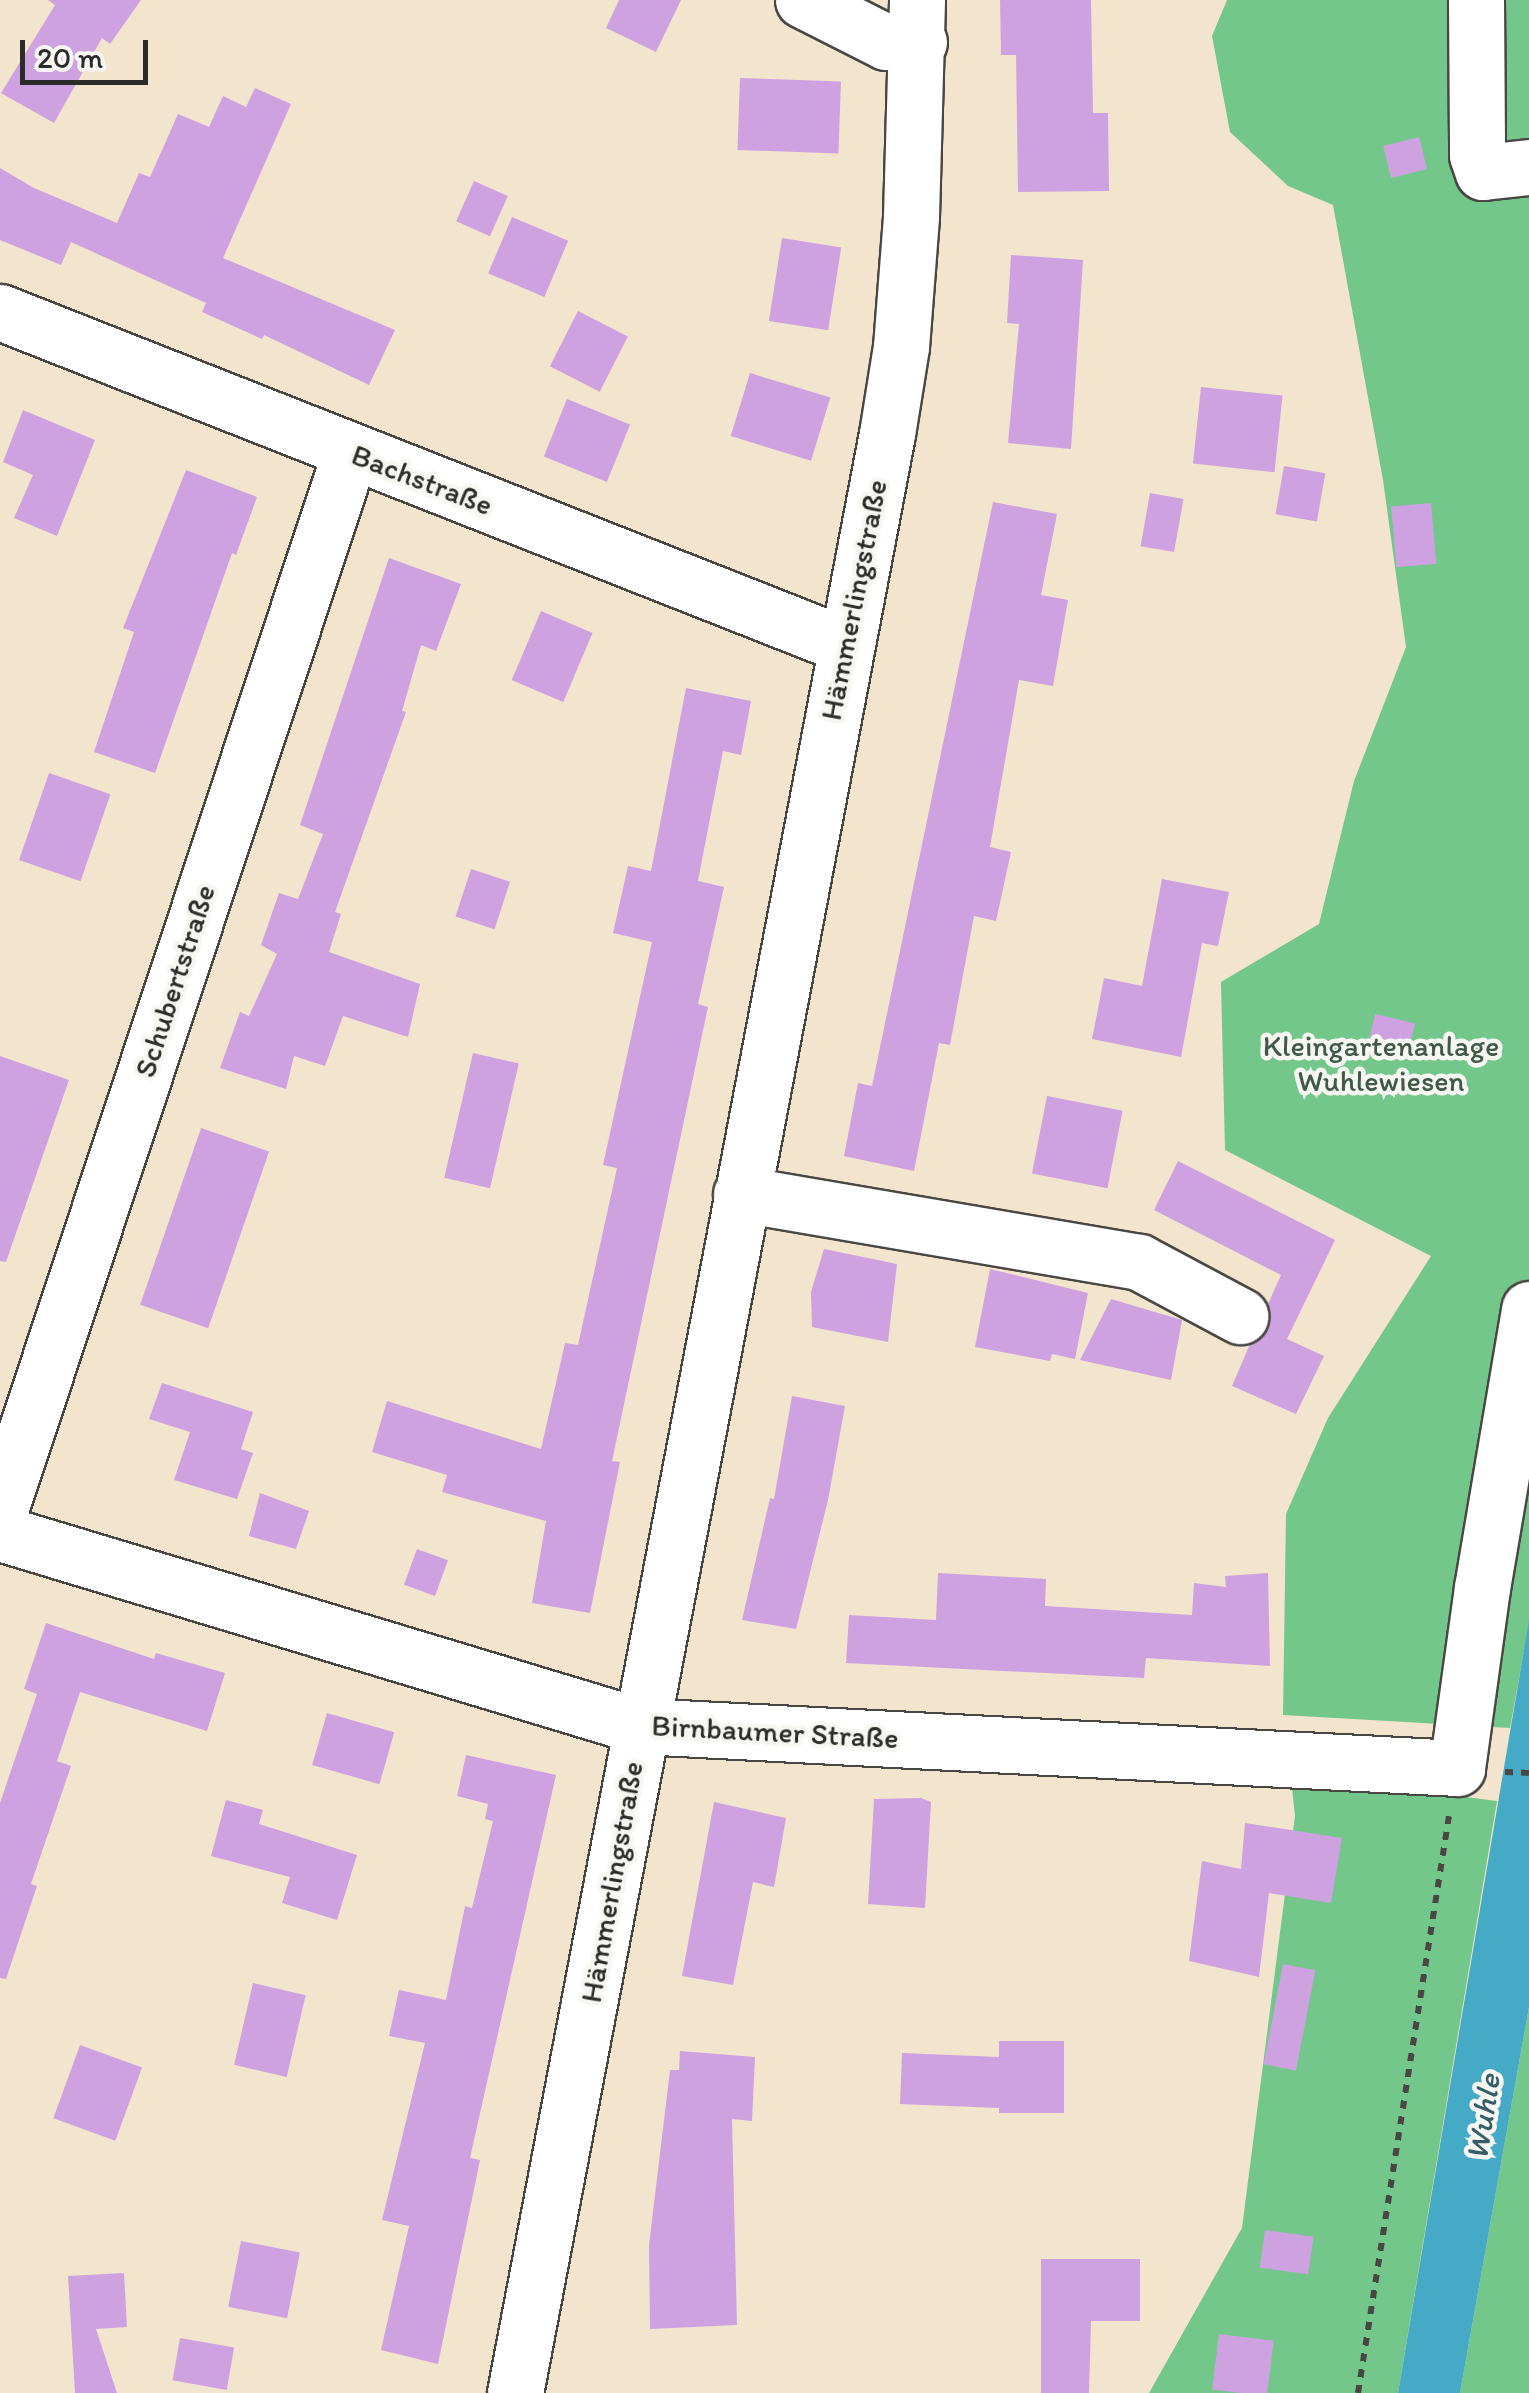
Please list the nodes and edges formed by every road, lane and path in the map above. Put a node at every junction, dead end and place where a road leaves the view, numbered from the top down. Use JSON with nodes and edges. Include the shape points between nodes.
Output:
{"nodes":[{"id":1,"x":803,"y":0,"type":"edge"},
{"id":2,"x":1476,"y":0,"type":"edge"},
{"id":3,"x":918,"y":21,"type":"edge"},
{"id":4,"x":1506,"y":169,"type":"edge"},
{"id":5,"x":0,"y":312,"type":"edge"},
{"id":6,"x":350,"y":452,"type":"junction"},
{"id":7,"x":845,"y":645,"type":"junction"},
{"id":8,"x":741,"y":1194,"type":"junction"},
{"id":9,"x":1529,"y":1310,"type":"edge"},
{"id":10,"x":1240,"y":1316,"type":"dead end"},
{"id":11,"x":0,"y":1510,"type":"edge"},
{"id":12,"x":0,"y":1533,"type":"edge"},
{"id":13,"x":640,"y":1726,"type":"junction"},
{"id":14,"x":1457,"y":1768,"type":"junction"},
{"id":15,"x":515,"y":2393,"type":"edge"},
{"id":16,"x":1358,"y":2393,"type":"edge"}],
"edges":[{"from":1,"to":3,"type":"street","via":[[886,42]]},
{"from":2,"to":4,"type":"street","via":[[1477,155]]},
{"from":3,"to":7,"type":"street","name":"Hämmerlingstraße","via":[[901,347]]},
{"from":5,"to":6,"type":"street","name":"Bachstraße"},
{"from":6,"to":7,"type":"street","name":"Bachstraße"},
{"from":6,"to":11,"type":"street","name":"Schubertstraße"},
{"from":7,"to":8,"type":"street","name":"Hämmerlingstraße"},
{"from":8,"to":10,"type":"street","via":[[1139,1262]]},
{"from":8,"to":13,"type":"street","name":"Hämmerlingstraße"},
{"from":9,"to":14,"type":"street"},
{"from":12,"to":13,"type":"street","name":"Birnbaumer Straße"},
{"from":13,"to":14,"type":"street","name":"Birnbaumer Straße"},
{"from":13,"to":15,"type":"street","name":"Hämmerlingstraße"},
{"from":14,"to":16,"type":"path"}]}
